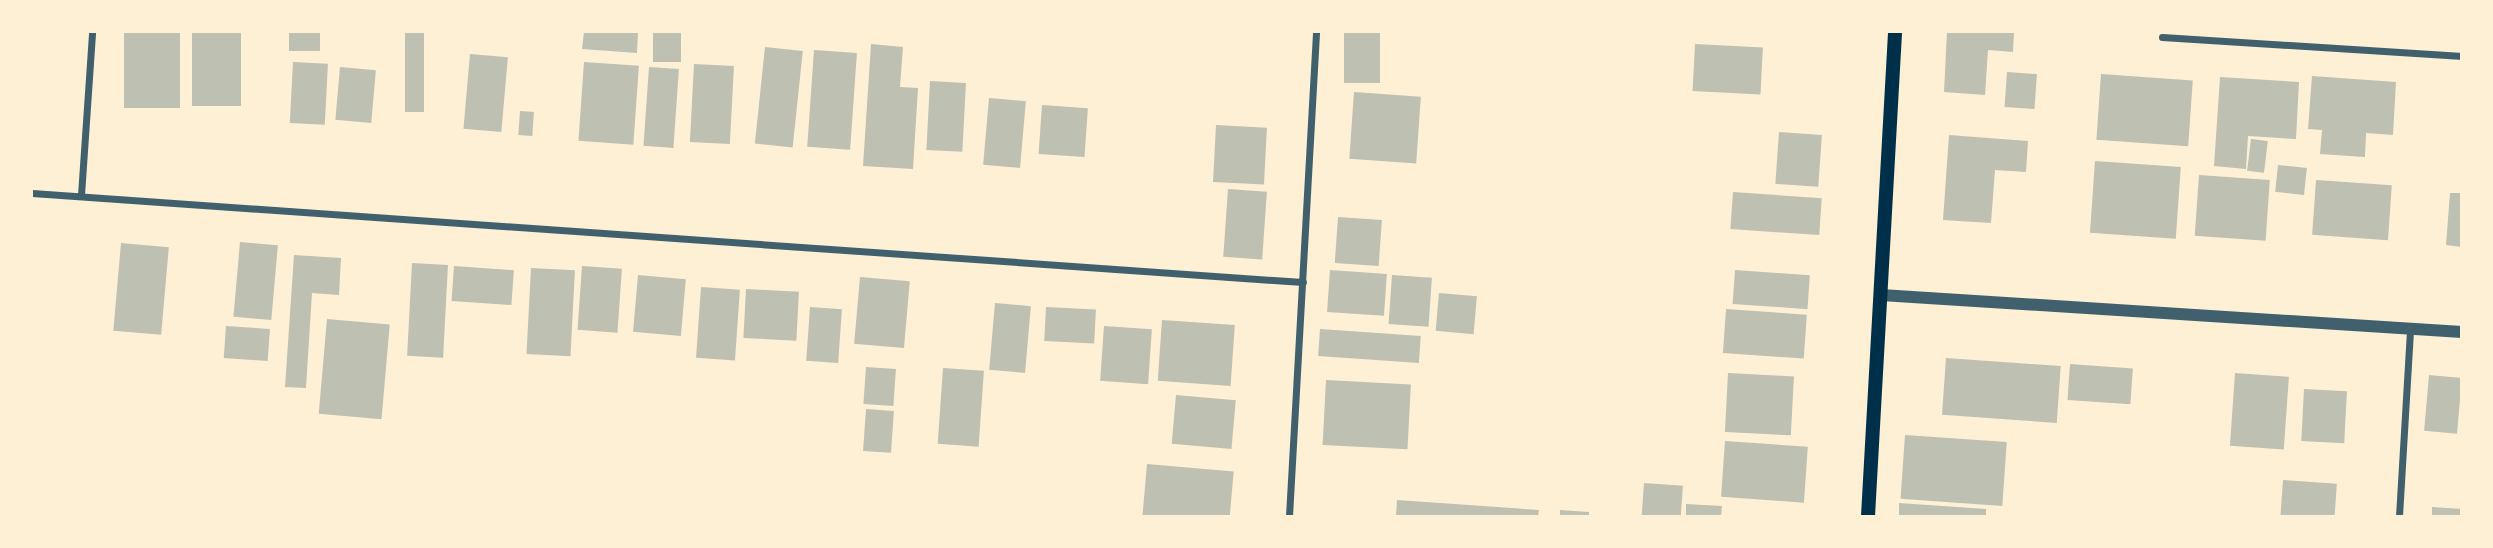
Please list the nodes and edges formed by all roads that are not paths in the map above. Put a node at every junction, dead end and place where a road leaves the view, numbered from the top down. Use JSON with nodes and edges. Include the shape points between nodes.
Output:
{"nodes":[{"id":1,"x":92,"y":32,"type":"edge"},
{"id":2,"x":1316,"y":32,"type":"edge"},
{"id":3,"x":1895,"y":32,"type":"edge"},
{"id":4,"x":2253,"y":32,"type":"edge"},
{"id":5,"x":2162,"y":37,"type":"dead end"},
{"id":6,"x":2253,"y":42,"type":"junction"},
{"id":7,"x":2462,"y":56,"type":"edge"},
{"id":8,"x":32,"y":193,"type":"edge"},
{"id":9,"x":81,"y":195,"type":"junction"},
{"id":10,"x":1303,"y":282,"type":"junction"},
{"id":11,"x":1881,"y":295,"type":"junction"},
{"id":12,"x":2410,"y":329,"type":"junction"},
{"id":13,"x":2462,"y":332,"type":"edge"},
{"id":14,"x":1289,"y":516,"type":"edge"},
{"id":15,"x":1868,"y":516,"type":"edge"},
{"id":16,"x":2399,"y":516,"type":"edge"}],
"edges":[{"from":1,"to":9,"type":"street"},
{"from":2,"to":10,"type":"street"},
{"from":3,"to":11,"type":"main road"},
{"from":4,"to":6,"type":"street"},
{"from":5,"to":6,"type":"street"},
{"from":6,"to":7,"type":"street"},
{"from":8,"to":9,"type":"street"},
{"from":9,"to":10,"type":"street"},
{"from":10,"to":14,"type":"street"},
{"from":11,"to":12,"type":"street"},
{"from":11,"to":15,"type":"main road"},
{"from":12,"to":13,"type":"street"},
{"from":12,"to":16,"type":"street"}]}
